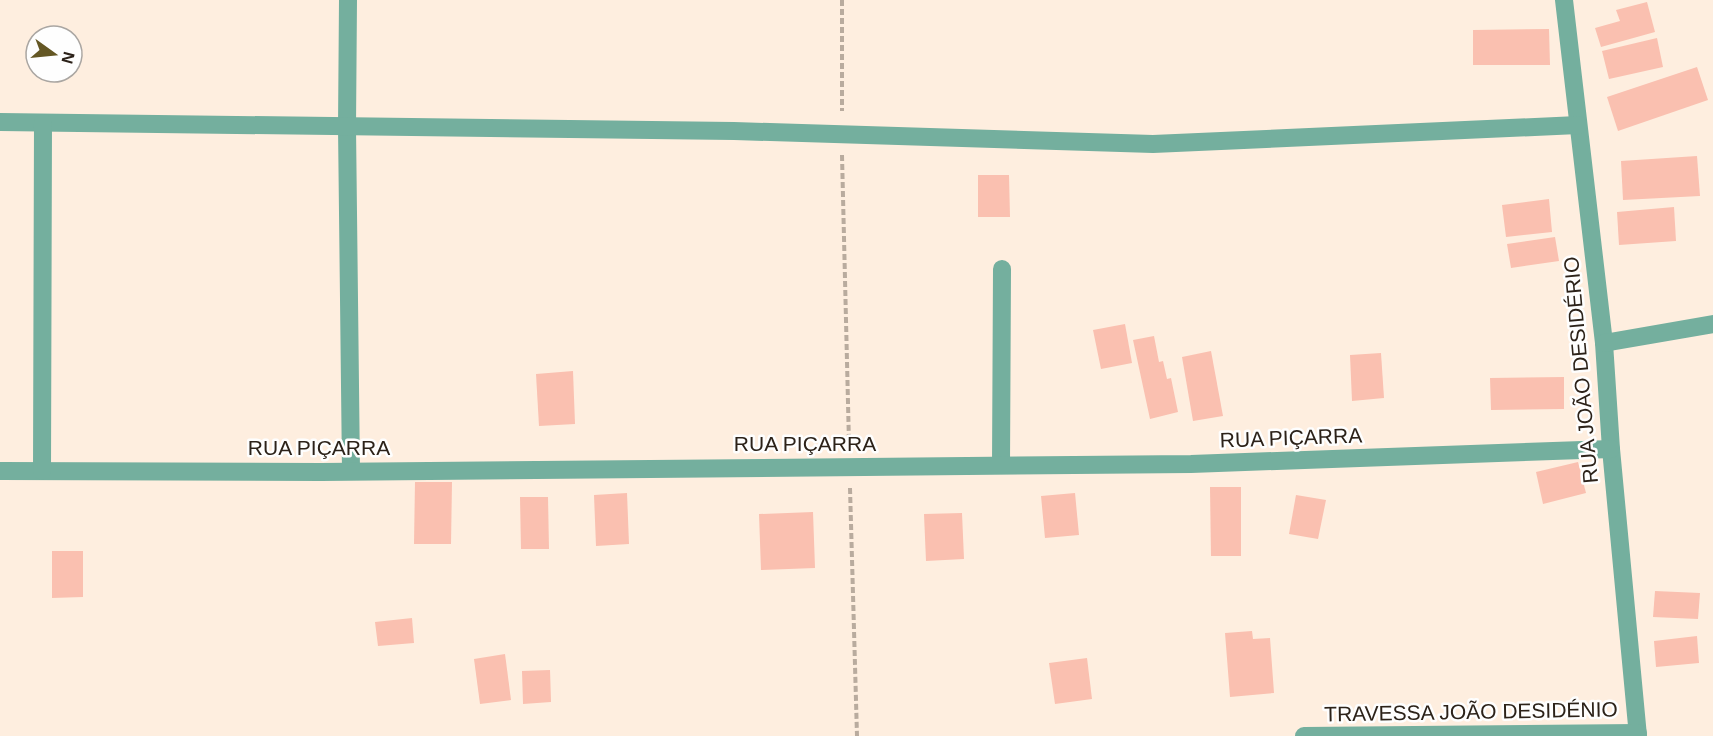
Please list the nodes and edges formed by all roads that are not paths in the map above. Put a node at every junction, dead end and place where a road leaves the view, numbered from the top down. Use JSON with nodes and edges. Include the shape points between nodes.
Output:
{"nodes":[{"id":1,"x":348,"y":0,"type":"edge"},
{"id":2,"x":1564,"y":0,"type":"edge"},
{"id":3,"x":0,"y":122,"type":"edge"},
{"id":4,"x":43,"y":123,"type":"junction"},
{"id":5,"x":1578,"y":125,"type":"junction"},
{"id":6,"x":347,"y":127,"type":"junction"},
{"id":7,"x":1002,"y":269,"type":"dead end"},
{"id":8,"x":1713,"y":324,"type":"edge"},
{"id":9,"x":1604,"y":343,"type":"junction"},
{"id":10,"x":1611,"y":449,"type":"junction"},
{"id":11,"x":1001,"y":465,"type":"junction"},
{"id":12,"x":0,"y":471,"type":"edge"},
{"id":13,"x":42,"y":471,"type":"junction"},
{"id":14,"x":351,"y":471,"type":"junction"},
{"id":15,"x":1638,"y":734,"type":"edge"},
{"id":16,"x":1304,"y":736,"type":"edge"}],
"edges":[{"from":1,"to":6,"type":"street"},
{"from":2,"to":5,"type":"street","name":"RUA JOÃO DESIDÉRIO"},
{"from":3,"to":4,"type":"street"},
{"from":4,"to":6,"type":"street"},
{"from":4,"to":13,"type":"street"},
{"from":5,"to":6,"type":"street","via":[[1153,144],[734,131]]},
{"from":5,"to":9,"type":"street","name":"RUA JOÃO DESIDÉRIO"},
{"from":6,"to":14,"type":"street"},
{"from":7,"to":11,"type":"street"},
{"from":8,"to":9,"type":"street"},
{"from":9,"to":10,"type":"street","name":"RUA JOÃO DESIDÉRIO"},
{"from":10,"to":11,"type":"street","name":"RUA PIÇARRA","via":[[1191,464]]},
{"from":10,"to":15,"type":"street","name":"RUA JOÃO DESIDÉRIO"},
{"from":11,"to":14,"type":"street","name":"RUA PIÇARRA"},
{"from":12,"to":13,"type":"street","name":"RUA PIÇARRA"},
{"from":13,"to":14,"type":"street","name":"RUA PIÇARRA"},
{"from":15,"to":16,"type":"street","name":"TRAVESSA JOÃO DESIDÉNIO"}]}
